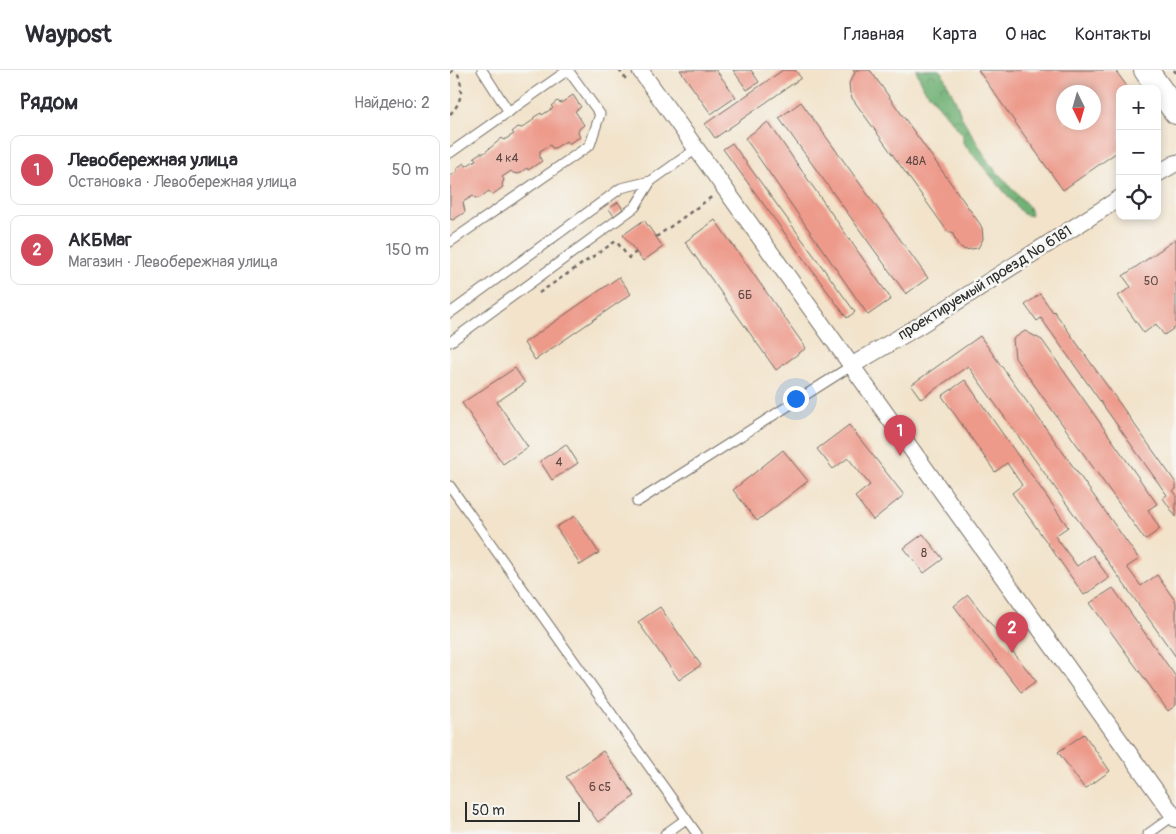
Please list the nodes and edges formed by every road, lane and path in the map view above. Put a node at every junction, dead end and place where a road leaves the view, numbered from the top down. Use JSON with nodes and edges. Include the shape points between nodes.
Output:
{"nodes":[{"id":1,"x":455,"y":70,"type":"edge"},
{"id":2,"x":482,"y":70,"type":"edge"},
{"id":3,"x":568,"y":70,"type":"edge"},
{"id":4,"x":640,"y":70,"type":"edge"},
{"id":5,"x":1146,"y":70,"type":"edge"},
{"id":6,"x":1174,"y":70,"type":"edge"},
{"id":7,"x":450,"y":73,"type":"edge"},
{"id":8,"x":1176,"y":73,"type":"edge"},
{"id":9,"x":510,"y":112,"type":"junction"},
{"id":10,"x":1176,"y":112,"type":"edge"},
{"id":11,"x":450,"y":114,"type":"edge"},
{"id":12,"x":696,"y":149,"type":"junction"},
{"id":13,"x":450,"y":153,"type":"edge"},
{"id":14,"x":1176,"y":163,"type":"edge"},
{"id":15,"x":1161,"y":172,"type":"edge"},
{"id":16,"x":651,"y":182,"type":"junction"},
{"id":17,"x":724,"y":188,"type":"junction"},
{"id":18,"x":1116,"y":201,"type":"edge"},
{"id":19,"x":656,"y":237,"type":"dead end"},
{"id":20,"x":450,"y":242,"type":"edge"},
{"id":21,"x":636,"y":252,"type":"dead end"},
{"id":22,"x":534,"y":298,"type":"dead end"},
{"id":23,"x":450,"y":313,"type":"edge"},
{"id":24,"x":450,"y":342,"type":"edge"},
{"id":25,"x":851,"y":366,"type":"junction"},
{"id":26,"x":450,"y":486,"type":"edge"},
{"id":27,"x":637,"y":502,"type":"dead end"},
{"id":28,"x":1175,"y":817,"type":"edge"},
{"id":29,"x":686,"y":819,"type":"junction"},
{"id":30,"x":665,"y":834,"type":"edge"},
{"id":31,"x":697,"y":834,"type":"edge"},
{"id":32,"x":1148,"y":834,"type":"edge"}],
"edges":[{"from":1,"to":7,"type":"path"},
{"from":1,"to":11,"type":"path","via":[[462,86],[461,95]]},
{"from":2,"to":9,"type":"lane"},
{"from":3,"to":9,"type":"lane"},
{"from":3,"to":20,"type":"lane","via":[[600,114],[590,145]]},
{"from":4,"to":12,"type":"street"},
{"from":5,"to":10,"type":"street"},
{"from":6,"to":8,"type":"path"},
{"from":9,"to":13,"type":"lane"},
{"from":12,"to":16,"type":"lane"},
{"from":12,"to":17,"type":"street"},
{"from":14,"to":15,"type":"street"},
{"from":16,"to":23,"type":"lane","via":[[621,188]]},
{"from":16,"to":24,"type":"lane","via":[[635,207]]},
{"from":17,"to":19,"type":"path"},
{"from":17,"to":25,"type":"street"},
{"from":18,"to":25,"type":"street","name":"проектируемый проезд № 6181"},
{"from":21,"to":22,"type":"path","via":[[629,258],[616,241]]},
{"from":25,"to":27,"type":"lane"},
{"from":25,"to":28,"type":"street"},
{"from":26,"to":29,"type":"lane"},
{"from":28,"to":32,"type":"lane"},
{"from":29,"to":30,"type":"lane"},
{"from":29,"to":31,"type":"lane"}]}
